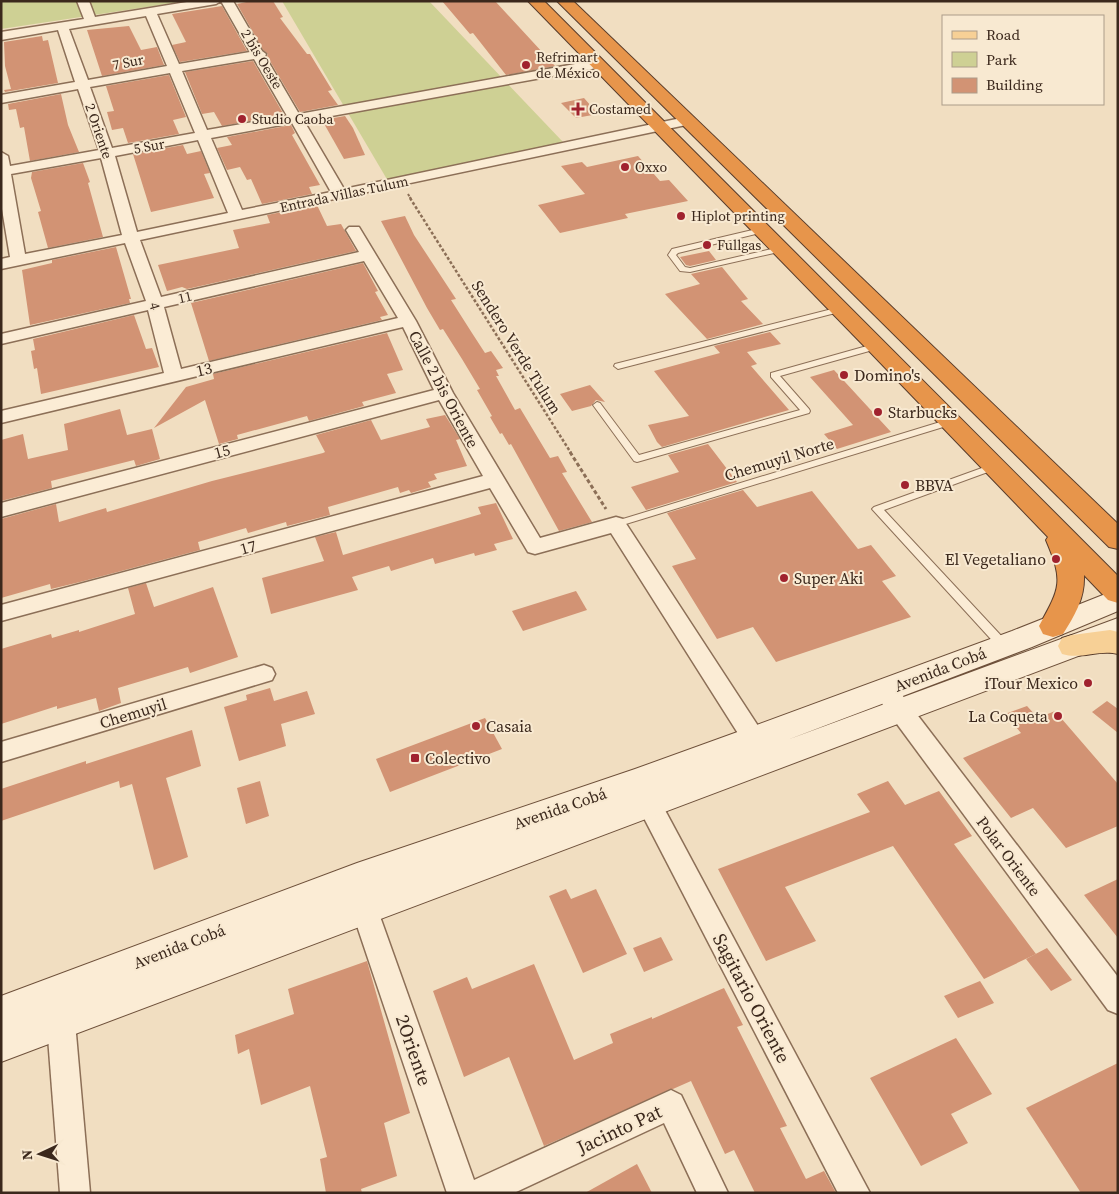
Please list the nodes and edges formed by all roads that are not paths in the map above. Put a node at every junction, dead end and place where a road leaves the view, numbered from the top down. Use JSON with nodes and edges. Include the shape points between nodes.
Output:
{"nodes":[{"id":1,"x":83,"y":1,"type":"edge"},
{"id":2,"x":216,"y":1,"type":"edge"},
{"id":3,"x":227,"y":1,"type":"edge"},
{"id":4,"x":535,"y":1,"type":"edge"},
{"id":5,"x":564,"y":1,"type":"edge"},
{"id":6,"x":150,"y":12,"type":"junction"},
{"id":7,"x":91,"y":22,"type":"junction"},
{"id":8,"x":62,"y":26,"type":"junction"},
{"id":9,"x":1,"y":36,"type":"edge"},
{"id":10,"x":260,"y":54,"type":"junction"},
{"id":11,"x":597,"y":64,"type":"junction"},
{"id":12,"x":174,"y":68,"type":"junction"},
{"id":13,"x":83,"y":86,"type":"junction"},
{"id":14,"x":1,"y":99,"type":"edge"},
{"id":15,"x":297,"y":118,"type":"junction"},
{"id":16,"x":686,"y":121,"type":"junction"},
{"id":17,"x":660,"y":127,"type":"junction"},
{"id":18,"x":204,"y":136,"type":"junction"},
{"id":19,"x":107,"y":153,"type":"junction"},
{"id":20,"x":1,"y":156,"type":"edge"},
{"id":21,"x":3,"y":172,"type":"edge"},
{"id":22,"x":340,"y":195,"type":"junction"},
{"id":23,"x":237,"y":216,"type":"junction"},
{"id":24,"x":354,"y":230,"type":"dead end"},
{"id":25,"x":761,"y":230,"type":"junction"},
{"id":26,"x":131,"y":238,"type":"junction"},
{"id":27,"x":780,"y":249,"type":"junction"},
{"id":28,"x":368,"y":255,"type":"junction"},
{"id":29,"x":18,"y":260,"type":"junction"},
{"id":30,"x":1,"y":264,"type":"edge"},
{"id":31,"x":835,"y":266,"type":"junction"},
{"id":32,"x":805,"y":274,"type":"junction"},
{"id":33,"x":155,"y":304,"type":"junction"},
{"id":34,"x":840,"y":309,"type":"junction"},
{"id":35,"x":408,"y":321,"type":"junction"},
{"id":36,"x":1,"y":339,"type":"edge"},
{"id":37,"x":877,"y":346,"type":"junction"},
{"id":38,"x":618,"y":366,"type":"dead end"},
{"id":39,"x":174,"y":376,"type":"junction"},
{"id":40,"x":444,"y":393,"type":"junction"},
{"id":41,"x":597,"y":405,"type":"dead end"},
{"id":42,"x":1,"y":417,"type":"edge"},
{"id":43,"x":950,"y":422,"type":"junction"},
{"id":44,"x":993,"y":467,"type":"junction"},
{"id":45,"x":494,"y":480,"type":"junction"},
{"id":46,"x":1,"y":510,"type":"edge"},
{"id":47,"x":616,"y":524,"type":"junction"},
{"id":48,"x":1055,"y":529,"type":"junction"},
{"id":49,"x":1118,"y":540,"type":"edge"},
{"id":50,"x":1118,"y":593,"type":"edge"},
{"id":51,"x":1118,"y":599,"type":"edge"},
{"id":52,"x":1,"y":614,"type":"edge"},
{"id":53,"x":1118,"y":628,"type":"edge"},
{"id":54,"x":1062,"y":636,"type":"junction"},
{"id":55,"x":1118,"y":643,"type":"edge"},
{"id":56,"x":1003,"y":645,"type":"junction"},
{"id":57,"x":264,"y":674,"type":"dead end"},
{"id":58,"x":893,"y":701,"type":"junction"},
{"id":59,"x":754,"y":739,"type":"junction"},
{"id":60,"x":1,"y":752,"type":"edge"},
{"id":61,"x":643,"y":792,"type":"junction"},
{"id":62,"x":364,"y":908,"type":"junction"},
{"id":63,"x":1118,"y":1000,"type":"edge"},
{"id":64,"x":59,"y":1008,"type":"junction"},
{"id":65,"x":1,"y":1014,"type":"edge"},
{"id":66,"x":1,"y":1044,"type":"edge"},
{"id":67,"x":75,"y":1193,"type":"edge"},
{"id":68,"x":463,"y":1193,"type":"edge"},
{"id":69,"x":479,"y":1193,"type":"edge"},
{"id":70,"x":712,"y":1193,"type":"edge"},
{"id":71,"x":855,"y":1193,"type":"edge"}],
"edges":[{"from":1,"to":7,"type":"street"},
{"from":2,"to":6,"type":"street"},
{"from":3,"to":10,"type":"street","name":"2 bis Oeste"},
{"from":4,"to":11,"type":"highway"},
{"from":5,"to":16,"type":"highway"},
{"from":6,"to":7,"type":"street"},
{"from":6,"to":12,"type":"street"},
{"from":7,"to":8,"type":"street"},
{"from":8,"to":9,"type":"street"},
{"from":8,"to":13,"type":"street","name":"2 Oriente"},
{"from":10,"to":12,"type":"street","name":"7 Sur"},
{"from":10,"to":15,"type":"street","name":"2 bis Oeste"},
{"from":11,"to":15,"type":"street","name":"5 Sur"},
{"from":11,"to":17,"type":"highway"},
{"from":12,"to":13,"type":"street","name":"7 Sur"},
{"from":12,"to":18,"type":"street"},
{"from":13,"to":14,"type":"street","name":"7 Sur"},
{"from":13,"to":19,"type":"street","name":"2 Oriente"},
{"from":15,"to":18,"type":"street","name":"5 Sur"},
{"from":15,"to":22,"type":"street","name":"2 bis Oeste"},
{"from":16,"to":17,"type":"street","name":"Entrada Villas Tulum"},
{"from":16,"to":31,"type":"highway"},
{"from":17,"to":22,"type":"street","name":"Entrada Villas Tulum"},
{"from":17,"to":25,"type":"highway"},
{"from":18,"to":19,"type":"street","name":"5 Sur"},
{"from":18,"to":23,"type":"street"},
{"from":19,"to":21,"type":"street","name":"5 Sur"},
{"from":19,"to":26,"type":"street","name":"2 Oriente"},
{"from":20,"to":21,"type":"street"},
{"from":21,"to":29,"type":"street"},
{"from":22,"to":23,"type":"street","name":"Entrada Villas Tulum"},
{"from":23,"to":26,"type":"street","name":"Entrada Villas Tulum"},
{"from":24,"to":28,"type":"street","name":"Calle 2 bis Oriente"},
{"from":25,"to":27,"type":"highway"},
{"from":25,"to":27,"type":"lane","via":[[675,251],[672,255],[684,269],[690,270]]},
{"from":26,"to":29,"type":"street","name":"Entrada Villas Tulum"},
{"from":26,"to":33,"type":"street","name":"4"},
{"from":27,"to":32,"type":"highway"},
{"from":28,"to":33,"type":"street","name":"11"},
{"from":28,"to":35,"type":"street","name":"Calle 2 bis Oriente"},
{"from":29,"to":30,"type":"street","name":"Entrada Villas Tulum"},
{"from":31,"to":32,"type":"highway"},
{"from":31,"to":49,"type":"highway"},
{"from":32,"to":34,"type":"highway"},
{"from":33,"to":36,"type":"street","name":"11"},
{"from":33,"to":39,"type":"street","name":"4"},
{"from":34,"to":37,"type":"highway"},
{"from":34,"to":38,"type":"lane"},
{"from":35,"to":39,"type":"street","name":"13"},
{"from":35,"to":40,"type":"street","name":"Calle 2 bis Oriente"},
{"from":37,"to":41,"type":"lane","via":[[774,374],[806,411],[637,459]]},
{"from":37,"to":43,"type":"highway"},
{"from":39,"to":42,"type":"street","name":"13"},
{"from":40,"to":45,"type":"street","name":"Calle 2 bis Oriente"},
{"from":40,"to":46,"type":"street","name":"15"},
{"from":43,"to":44,"type":"highway"},
{"from":43,"to":47,"type":"lane","name":"Chemuyil Norte"},
{"from":44,"to":48,"type":"highway"},
{"from":44,"to":56,"type":"lane","via":[[877,509]]},
{"from":45,"to":47,"type":"street","name":"Calle 2 bis Oriente","via":[[535,547]]},
{"from":45,"to":52,"type":"street","name":"17"},
{"from":47,"to":59,"type":"street"},
{"from":48,"to":50,"type":"highway"},
{"from":48,"to":54,"type":"highway","via":[[1072,577]]},
{"from":51,"to":54,"type":"main road","name":"Avenida Cobá"},
{"from":53,"to":54,"type":"main road","name":"Avenida Cobá"},
{"from":54,"to":55,"type":"main road"},
{"from":54,"to":56,"type":"main road","name":"Avenida Cobá"},
{"from":54,"to":58,"type":"main road","name":"Avenida Cobá"},
{"from":56,"to":58,"type":"main road","name":"Avenida Cobá"},
{"from":57,"to":60,"type":"street","name":"Chemuyil"},
{"from":58,"to":59,"type":"main road","name":"Avenida Cobá"},
{"from":58,"to":61,"type":"main road","name":"Avenida Cobá"},
{"from":58,"to":63,"type":"street","name":"Polar Oriente"},
{"from":59,"to":61,"type":"main road","name":"Avenida Cobá"},
{"from":61,"to":62,"type":"main road","name":"Avenida Cobá"},
{"from":61,"to":64,"type":"main road","name":"Avenida Cobá","via":[[357,878]]},
{"from":61,"to":71,"type":"street","name":"Sagitario Oriente"},
{"from":62,"to":64,"type":"main road","name":"Avenida Cobá"},
{"from":62,"to":68,"type":"street","name":"2Oriente"},
{"from":64,"to":65,"type":"main road","name":"Avenida Cobá"},
{"from":64,"to":66,"type":"main road","name":"Avenida Cobá"},
{"from":64,"to":67,"type":"street"},
{"from":69,"to":70,"type":"street","name":"Jacinto Pat","via":[[670,1105]]}]}
